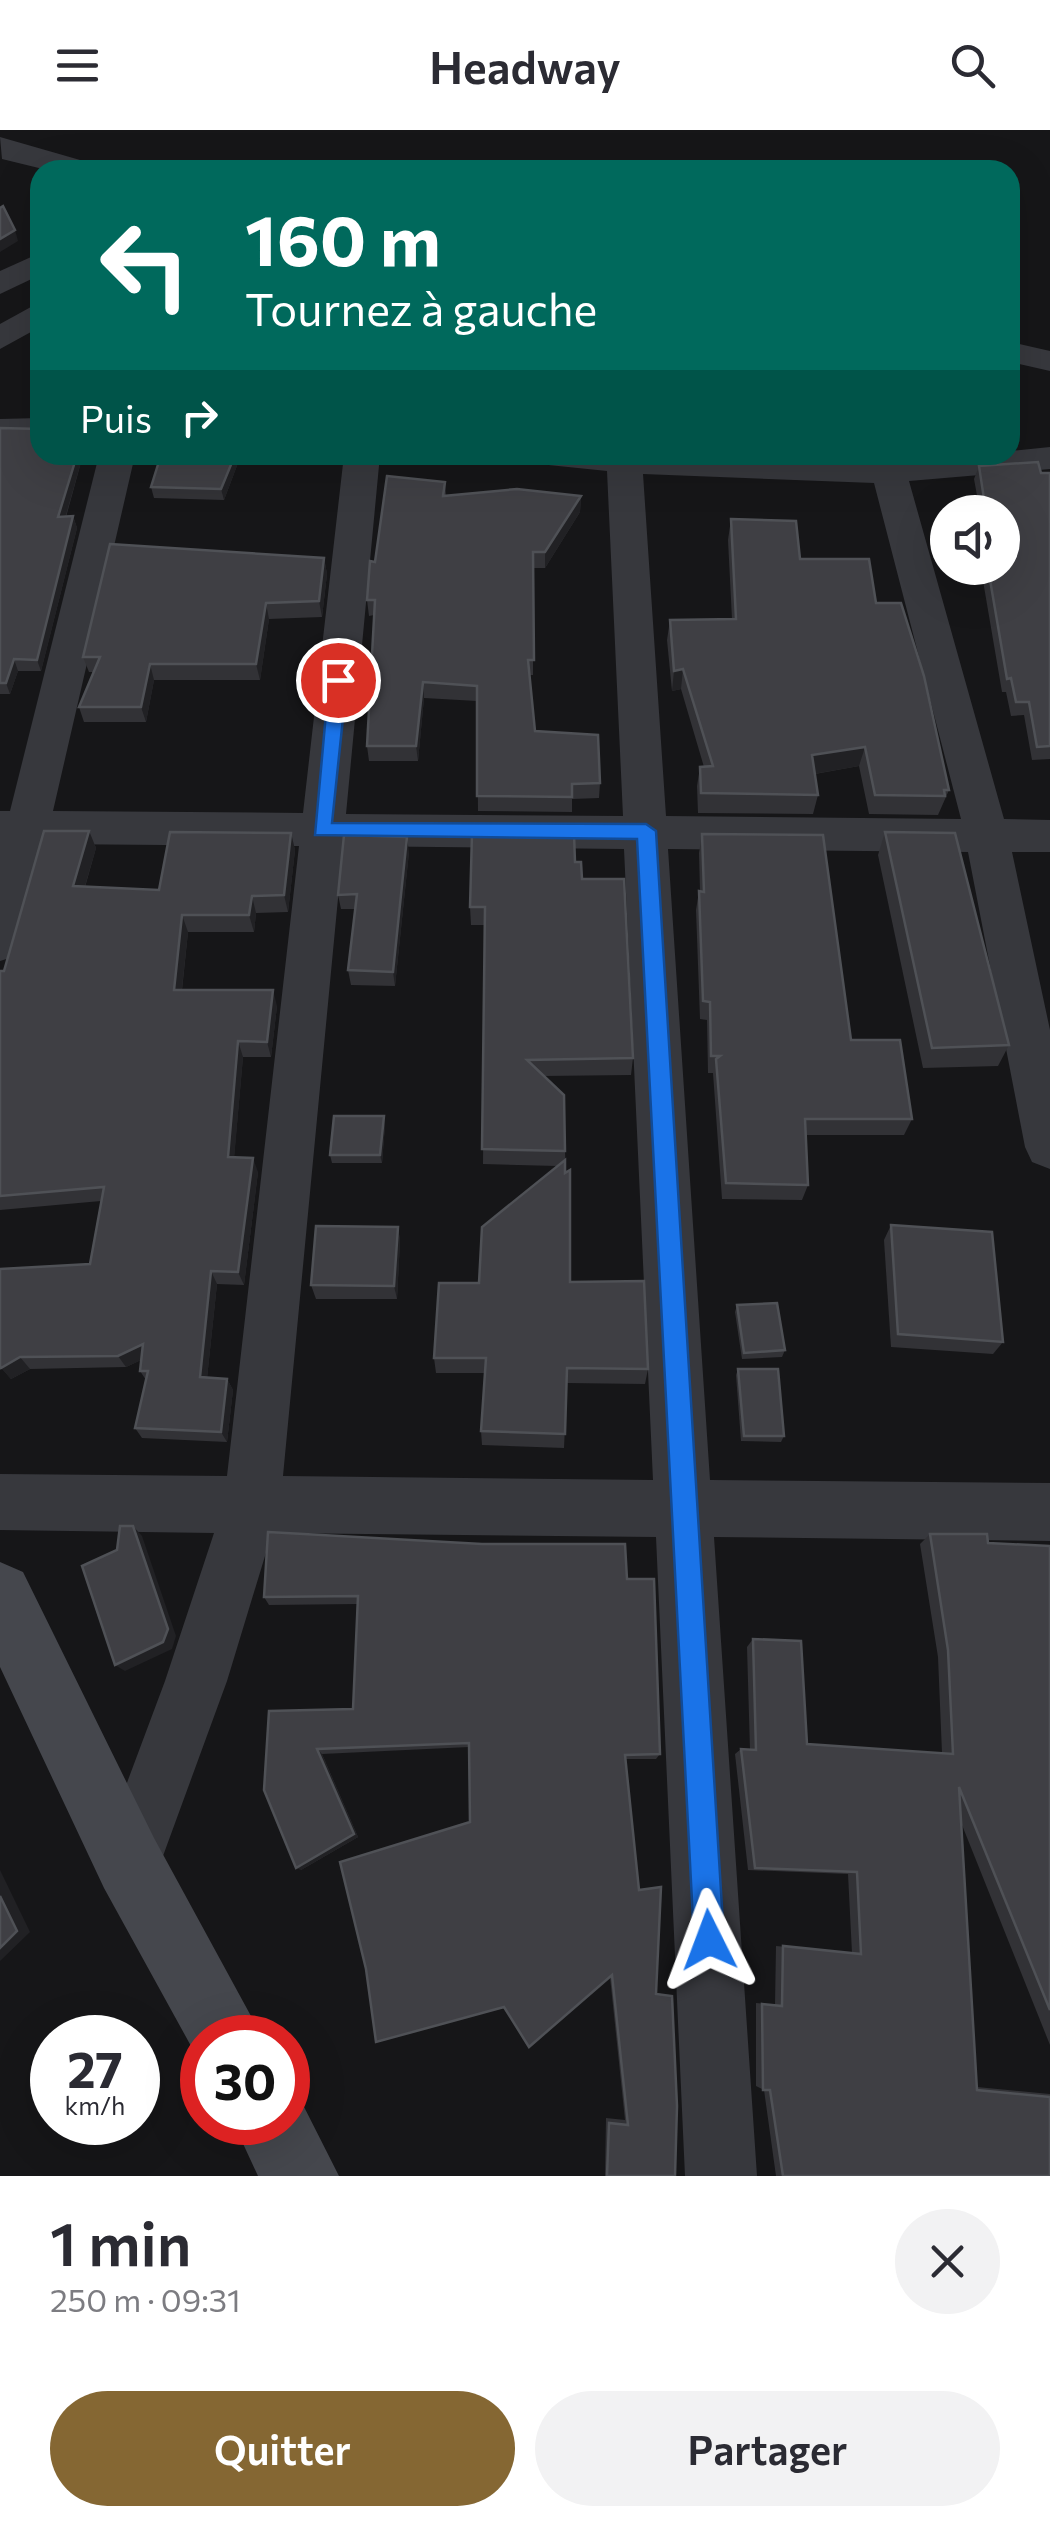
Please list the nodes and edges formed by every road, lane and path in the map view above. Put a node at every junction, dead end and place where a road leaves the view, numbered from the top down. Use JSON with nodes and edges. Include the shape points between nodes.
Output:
{"nodes":[{"id":1,"x":4,"y":151,"type":"edge"},
{"id":2,"x":42,"y":160,"type":"edge"},
{"id":3,"x":30,"y":268,"type":"edge"},
{"id":4,"x":0,"y":284,"type":"edge"},
{"id":5,"x":30,"y":318,"type":"edge"},
{"id":6,"x":0,"y":338,"type":"edge"},
{"id":7,"x":1020,"y":354,"type":"edge"},
{"id":8,"x":1050,"y":362,"type":"edge"},
{"id":9,"x":30,"y":428,"type":"edge"},
{"id":10,"x":0,"y":429,"type":"edge"},
{"id":11,"x":1050,"y":458,"type":"edge"},
{"id":12,"x":1020,"y":459,"type":"edge"},
{"id":13,"x":113,"y":465,"type":"edge"},
{"id":14,"x":361,"y":465,"type":"edge"},
{"id":15,"x":624,"y":465,"type":"edge"},
{"id":16,"x":889,"y":465,"type":"edge"},
{"id":17,"x":16,"y":827,"type":"edge"},
{"id":18,"x":322,"y":830,"type":"junction"},
{"id":19,"x":646,"y":831,"type":"junction"},
{"id":20,"x":1050,"y":836,"type":"edge"},
{"id":21,"x":988,"y":837,"type":"junction"},
{"id":22,"x":0,"y":944,"type":"edge"},
{"id":23,"x":1050,"y":1147,"type":"edge"},
{"id":24,"x":0,"y":1502,"type":"edge"},
{"id":25,"x":252,"y":1504,"type":"junction"},
{"id":26,"x":687,"y":1508,"type":"junction"},
{"id":27,"x":1050,"y":1512,"type":"edge"},
{"id":28,"x":0,"y":1595,"type":"edge"},
{"id":29,"x":129,"y":1863,"type":"junction"},
{"id":30,"x":212,"y":2015,"type":"edge"},
{"id":31,"x":283,"y":2145,"type":"edge"},
{"id":32,"x":300,"y":2176,"type":"edge"},
{"id":33,"x":721,"y":2176,"type":"edge"}],
"edges":[{"from":1,"to":2,"type":"street"},
{"from":3,"to":4,"type":"street"},
{"from":5,"to":6,"type":"street"},
{"from":7,"to":8,"type":"street"},
{"from":9,"to":10,"type":"street"},
{"from":11,"to":12,"type":"street"},
{"from":13,"to":17,"type":"street"},
{"from":14,"to":18,"type":"street"},
{"from":15,"to":19,"type":"street"},
{"from":16,"to":21,"type":"street"},
{"from":17,"to":18,"type":"street"},
{"from":17,"to":22,"type":"street"},
{"from":18,"to":19,"type":"street"},
{"from":18,"to":25,"type":"street"},
{"from":19,"to":21,"type":"street"},
{"from":19,"to":26,"type":"street"},
{"from":20,"to":21,"type":"street"},
{"from":21,"to":23,"type":"street"},
{"from":24,"to":25,"type":"street"},
{"from":25,"to":26,"type":"street"},
{"from":25,"to":29,"type":"street"},
{"from":26,"to":27,"type":"street"},
{"from":26,"to":33,"type":"street"},
{"from":28,"to":29,"type":"street"},
{"from":29,"to":30,"type":"street"},
{"from":31,"to":32,"type":"street"}]}
